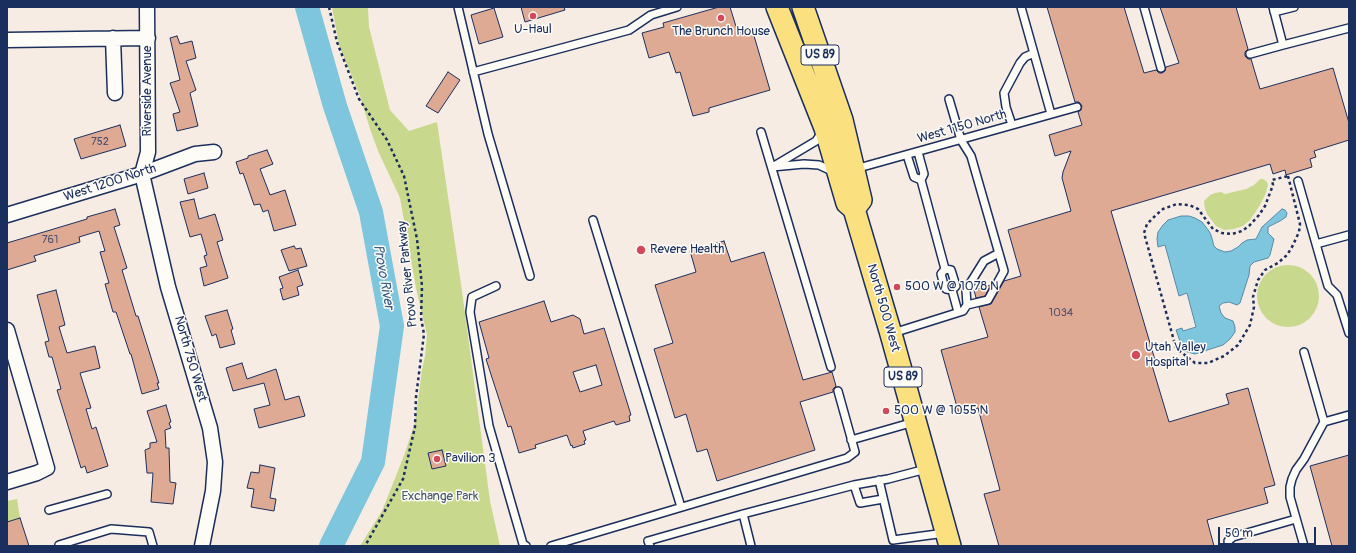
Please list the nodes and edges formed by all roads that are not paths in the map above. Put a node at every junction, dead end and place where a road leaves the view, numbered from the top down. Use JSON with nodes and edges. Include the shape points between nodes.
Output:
{"nodes":[{"id":1,"x":148,"y":7,"type":"edge"},
{"id":2,"x":458,"y":7,"type":"edge"},
{"id":3,"x":677,"y":7,"type":"edge"},
{"id":4,"x":777,"y":7,"type":"edge"},
{"id":5,"x":803,"y":7,"type":"edge"},
{"id":6,"x":1021,"y":7,"type":"edge"},
{"id":7,"x":1144,"y":7,"type":"edge"},
{"id":8,"x":1294,"y":7,"type":"edge"},
{"id":9,"x":1273,"y":10,"type":"edge"},
{"id":10,"x":1349,"y":28,"type":"edge"},
{"id":11,"x":113,"y":38,"type":"junction"},
{"id":12,"x":148,"y":38,"type":"junction"},
{"id":13,"x":7,"y":40,"type":"edge"},
{"id":14,"x":1283,"y":46,"type":"junction"},
{"id":15,"x":1034,"y":53,"type":"junction"},
{"id":16,"x":1250,"y":54,"type":"dead end"},
{"id":17,"x":1162,"y":68,"type":"dead end"},
{"id":18,"x":473,"y":72,"type":"junction"},
{"id":19,"x":115,"y":93,"type":"dead end"},
{"id":20,"x":949,"y":99,"type":"dead end"},
{"id":21,"x":1077,"y":107,"type":"dead end"},
{"id":22,"x":1051,"y":114,"type":"junction"},
{"id":23,"x":1012,"y":126,"type":"junction"},
{"id":24,"x":825,"y":128,"type":"junction"},
{"id":25,"x":760,"y":132,"type":"dead end"},
{"id":26,"x":961,"y":140,"type":"junction"},
{"id":27,"x":214,"y":152,"type":"dead end"},
{"id":28,"x":918,"y":152,"type":"junction"},
{"id":29,"x":907,"y":155,"type":"junction"},
{"id":30,"x":772,"y":167,"type":"junction"},
{"id":31,"x":846,"y":172,"type":"junction"},
{"id":32,"x":142,"y":174,"type":"junction"},
{"id":33,"x":921,"y":180,"type":"junction"},
{"id":34,"x":1298,"y":181,"type":"dead end"},
{"id":35,"x":7,"y":215,"type":"edge"},
{"id":36,"x":593,"y":220,"type":"dead end"},
{"id":37,"x":1349,"y":235,"type":"edge"},
{"id":38,"x":1316,"y":244,"type":"junction"},
{"id":39,"x":998,"y":253,"type":"junction"},
{"id":40,"x":945,"y":269,"type":"junction"},
{"id":41,"x":530,"y":276,"type":"dead end"},
{"id":42,"x":496,"y":286,"type":"dead end"},
{"id":43,"x":952,"y":290,"type":"junction"},
{"id":44,"x":967,"y":305,"type":"junction"},
{"id":45,"x":958,"y":312,"type":"junction"},
{"id":46,"x":7,"y":330,"type":"edge"},
{"id":47,"x":1349,"y":333,"type":"edge"},
{"id":48,"x":891,"y":334,"type":"junction"},
{"id":49,"x":1304,"y":352,"type":"dead end"},
{"id":50,"x":831,"y":367,"type":"dead end"},
{"id":51,"x":838,"y":391,"type":"dead end"},
{"id":52,"x":1349,"y":415,"type":"edge"},
{"id":53,"x":915,"y":421,"type":"junction"},
{"id":54,"x":1324,"y":422,"type":"junction"},
{"id":55,"x":851,"y":440,"type":"junction"},
{"id":56,"x":928,"y":469,"type":"junction"},
{"id":57,"x":879,"y":480,"type":"junction"},
{"id":58,"x":7,"y":482,"type":"edge"},
{"id":59,"x":854,"y":485,"type":"junction"},
{"id":60,"x":107,"y":494,"type":"dead end"},
{"id":61,"x":883,"y":499,"type":"junction"},
{"id":62,"x":681,"y":507,"type":"junction"},
{"id":63,"x":49,"y":510,"type":"dead end"},
{"id":64,"x":743,"y":514,"type":"junction"},
{"id":65,"x":1296,"y":519,"type":"junction"},
{"id":66,"x":948,"y":539,"type":"edge"},
{"id":67,"x":59,"y":545,"type":"dead end"},
{"id":68,"x":153,"y":546,"type":"edge"},
{"id":69,"x":202,"y":546,"type":"edge"},
{"id":70,"x":526,"y":546,"type":"edge"},
{"id":71,"x":551,"y":546,"type":"edge"},
{"id":72,"x":650,"y":546,"type":"edge"},
{"id":73,"x":751,"y":546,"type":"edge"},
{"id":74,"x":1229,"y":546,"type":"edge"},
{"id":75,"x":1304,"y":546,"type":"edge"}],
"edges":[{"from":1,"to":12,"type":"street","name":"Riverside Avenue"},
{"from":2,"to":18,"type":"lane"},
{"from":3,"to":18,"type":"lane","via":[[651,15],[629,30]]},
{"from":4,"to":24,"type":"main road","name":"North 500 West","number":"US 89"},
{"from":5,"to":31,"type":"main road","name":"North 500 West","number":"US 89","via":[[837,103]]},
{"from":6,"to":15,"type":"lane"},
{"from":7,"to":17,"type":"lane"},
{"from":8,"to":9,"type":"lane"},
{"from":9,"to":14,"type":"lane"},
{"from":10,"to":14,"type":"lane"},
{"from":11,"to":12,"type":"street"},
{"from":11,"to":13,"type":"street"},
{"from":11,"to":19,"type":"street"},
{"from":12,"to":32,"type":"street","name":"Riverside Avenue","via":[[148,152]]},
{"from":14,"to":16,"type":"lane"},
{"from":15,"to":22,"type":"lane"},
{"from":15,"to":23,"type":"lane","via":[[1020,62],[1004,93]]},
{"from":18,"to":41,"type":"lane","via":[[490,141]]},
{"from":20,"to":26,"type":"lane"},
{"from":21,"to":22,"type":"lane","name":"West 1150 North"},
{"from":22,"to":23,"type":"lane","name":"West 1150 North"},
{"from":23,"to":26,"type":"lane","name":"West 1150 North"},
{"from":24,"to":30,"type":"lane","via":[[816,141]]},
{"from":24,"to":31,"type":"main road","name":"North 500 West","number":"US 89"},
{"from":25,"to":30,"type":"lane"},
{"from":26,"to":28,"type":"lane","name":"West 1150 North"},
{"from":26,"to":39,"type":"lane","via":[[971,156]]},
{"from":27,"to":32,"type":"street","name":"West 1200 North","via":[[195,154]]},
{"from":28,"to":29,"type":"lane","name":"West 1150 North"},
{"from":28,"to":33,"type":"lane","via":[[924,174]]},
{"from":29,"to":31,"type":"lane","name":"West 1150 North"},
{"from":29,"to":33,"type":"lane","via":[[914,177]]},
{"from":30,"to":31,"type":"lane","via":[[819,165]]},
{"from":30,"to":50,"type":"lane"},
{"from":31,"to":48,"type":"main road","name":"North 500 West","number":"US 89","via":[[861,200],[854,209]]},
{"from":32,"to":35,"type":"street","name":"West 1200 North"},
{"from":32,"to":69,"type":"street","name":"North 750 West","via":[[168,287],[210,428],[215,462],[213,491]]},
{"from":33,"to":40,"type":"lane"},
{"from":34,"to":38,"type":"lane"},
{"from":36,"to":62,"type":"lane"},
{"from":37,"to":38,"type":"lane"},
{"from":38,"to":47,"type":"lane","via":[[1328,286],[1337,295]]},
{"from":39,"to":44,"type":"lane","via":[[984,260],[966,290]]},
{"from":39,"to":44,"type":"lane","via":[[1004,271],[988,300]]},
{"from":40,"to":43,"type":"lane","via":[[941,274],[944,285],[946,289]]},
{"from":40,"to":43,"type":"lane","via":[[951,270],[956,286]]},
{"from":42,"to":70,"type":"lane","via":[[472,297],[470,312],[489,426],[523,544]]},
{"from":43,"to":45,"type":"lane"},
{"from":44,"to":45,"type":"lane","via":[[963,311]]},
{"from":45,"to":48,"type":"lane"},
{"from":46,"to":58,"type":"street","via":[[47,468]]},
{"from":48,"to":53,"type":"main road","name":"North 500 West","number":"US 89"},
{"from":49,"to":54,"type":"lane"},
{"from":51,"to":55,"type":"lane"},
{"from":52,"to":54,"type":"lane"},
{"from":53,"to":55,"type":"lane"},
{"from":53,"to":56,"type":"main road","name":"North 500 West","number":"US 89"},
{"from":54,"to":65,"type":"lane","via":[[1292,479],[1290,497]]},
{"from":55,"to":62,"type":"lane","via":[[855,452],[847,458]]},
{"from":56,"to":57,"type":"lane"},
{"from":56,"to":66,"type":"main road","name":"North 500 West","number":"US 89"},
{"from":57,"to":59,"type":"lane"},
{"from":57,"to":61,"type":"lane"},
{"from":59,"to":61,"type":"lane","via":[[860,503]]},
{"from":59,"to":64,"type":"lane"},
{"from":60,"to":63,"type":"lane"},
{"from":61,"to":66,"type":"lane","via":[[893,540]]},
{"from":62,"to":71,"type":"lane"},
{"from":64,"to":72,"type":"lane","via":[[648,541]]},
{"from":64,"to":73,"type":"lane"},
{"from":65,"to":74,"type":"lane","via":[[1233,537],[1228,541]]},
{"from":65,"to":75,"type":"lane"},
{"from":67,"to":68,"type":"lane","via":[[111,529],[149,532]]}]}
